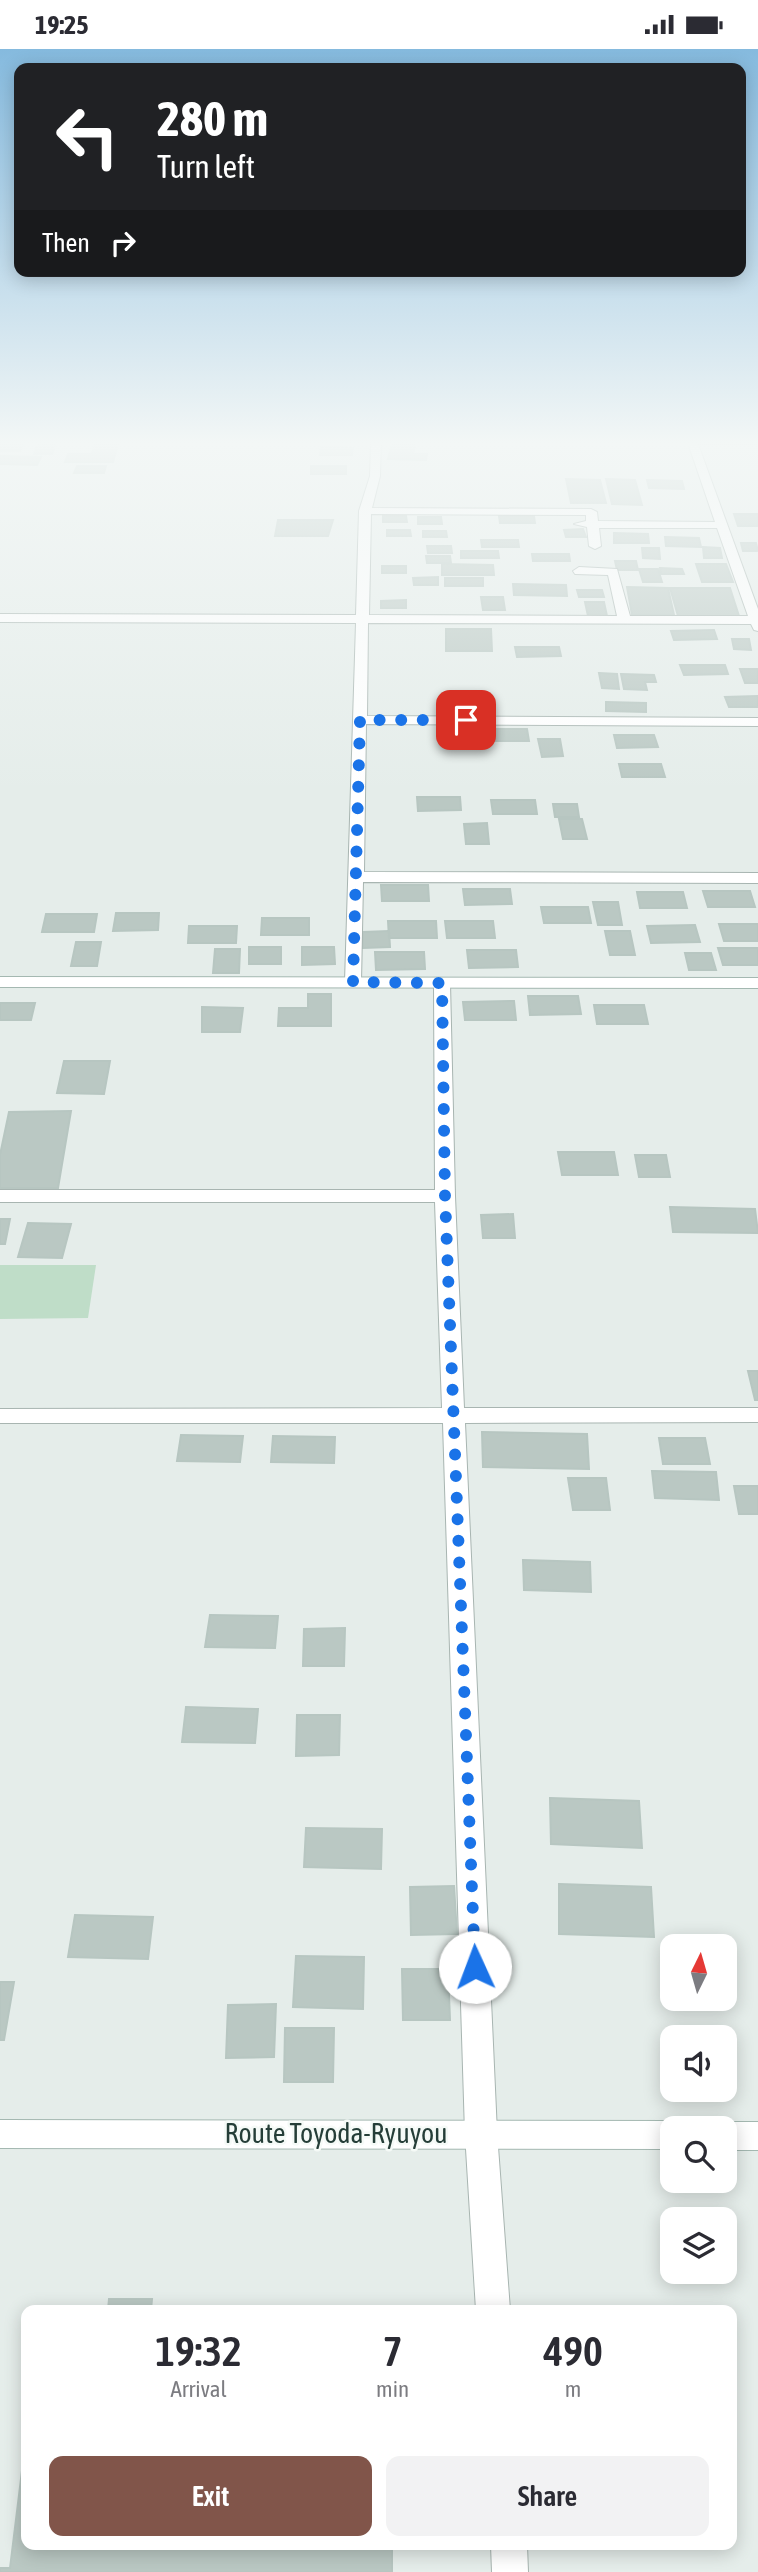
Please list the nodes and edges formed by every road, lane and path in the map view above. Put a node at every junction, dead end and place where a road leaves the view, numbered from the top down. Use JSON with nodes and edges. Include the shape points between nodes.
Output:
{"nodes":[{"id":1,"x":364,"y":558,"type":"edge"},
{"id":2,"x":733,"y":558,"type":"edge"},
{"id":3,"x":579,"y":571,"type":"dead end"},
{"id":4,"x":758,"y":587,"type":"edge"},
{"id":5,"x":744,"y":588,"type":"junction"},
{"id":6,"x":0,"y":618,"type":"edge"},
{"id":7,"x":362,"y":618,"type":"junction"},
{"id":8,"x":624,"y":619,"type":"junction"},
{"id":9,"x":757,"y":622,"type":"edge"},
{"id":10,"x":360,"y":720,"type":"junction"},
{"id":11,"x":758,"y":722,"type":"edge"},
{"id":12,"x":356,"y":877,"type":"junction"},
{"id":13,"x":758,"y":878,"type":"edge"},
{"id":14,"x":0,"y":982,"type":"edge"},
{"id":15,"x":353,"y":982,"type":"junction"},
{"id":16,"x":442,"y":983,"type":"junction"},
{"id":17,"x":758,"y":983,"type":"edge"},
{"id":18,"x":0,"y":1196,"type":"edge"},
{"id":19,"x":445,"y":1196,"type":"junction"},
{"id":20,"x":454,"y":1415,"type":"junction"},
{"id":21,"x":758,"y":1415,"type":"edge"},
{"id":22,"x":0,"y":1416,"type":"edge"},
{"id":23,"x":481,"y":2133,"type":"junction"},
{"id":24,"x":0,"y":2134,"type":"edge"},
{"id":25,"x":660,"y":2135,"type":"edge"},
{"id":26,"x":737,"y":2136,"type":"edge"},
{"id":27,"x":758,"y":2136,"type":"edge"},
{"id":28,"x":493,"y":2305,"type":"edge"},
{"id":29,"x":509,"y":2550,"type":"edge"},
{"id":30,"x":510,"y":2572,"type":"edge"}],
"edges":[{"from":1,"to":7,"type":"street"},
{"from":2,"to":5,"type":"street"},
{"from":3,"to":8,"type":"street","via":[[612,572]]},
{"from":4,"to":5,"type":"street"},
{"from":5,"to":9,"type":"street"},
{"from":6,"to":7,"type":"street"},
{"from":7,"to":8,"type":"street"},
{"from":7,"to":10,"type":"street"},
{"from":8,"to":9,"type":"street"},
{"from":10,"to":11,"type":"street"},
{"from":10,"to":12,"type":"street"},
{"from":12,"to":13,"type":"street"},
{"from":12,"to":15,"type":"street"},
{"from":14,"to":15,"type":"street"},
{"from":15,"to":16,"type":"street"},
{"from":16,"to":17,"type":"street"},
{"from":16,"to":19,"type":"street"},
{"from":18,"to":19,"type":"street"},
{"from":19,"to":20,"type":"street"},
{"from":20,"to":21,"type":"street"},
{"from":20,"to":22,"type":"street"},
{"from":20,"to":23,"type":"street"},
{"from":23,"to":24,"type":"street","name":"Route Toyoda-Ryuyou"},
{"from":23,"to":25,"type":"street","name":"Route Toyoda-Ryuyou"},
{"from":23,"to":28,"type":"street"},
{"from":26,"to":27,"type":"street"},
{"from":29,"to":30,"type":"street"}]}
